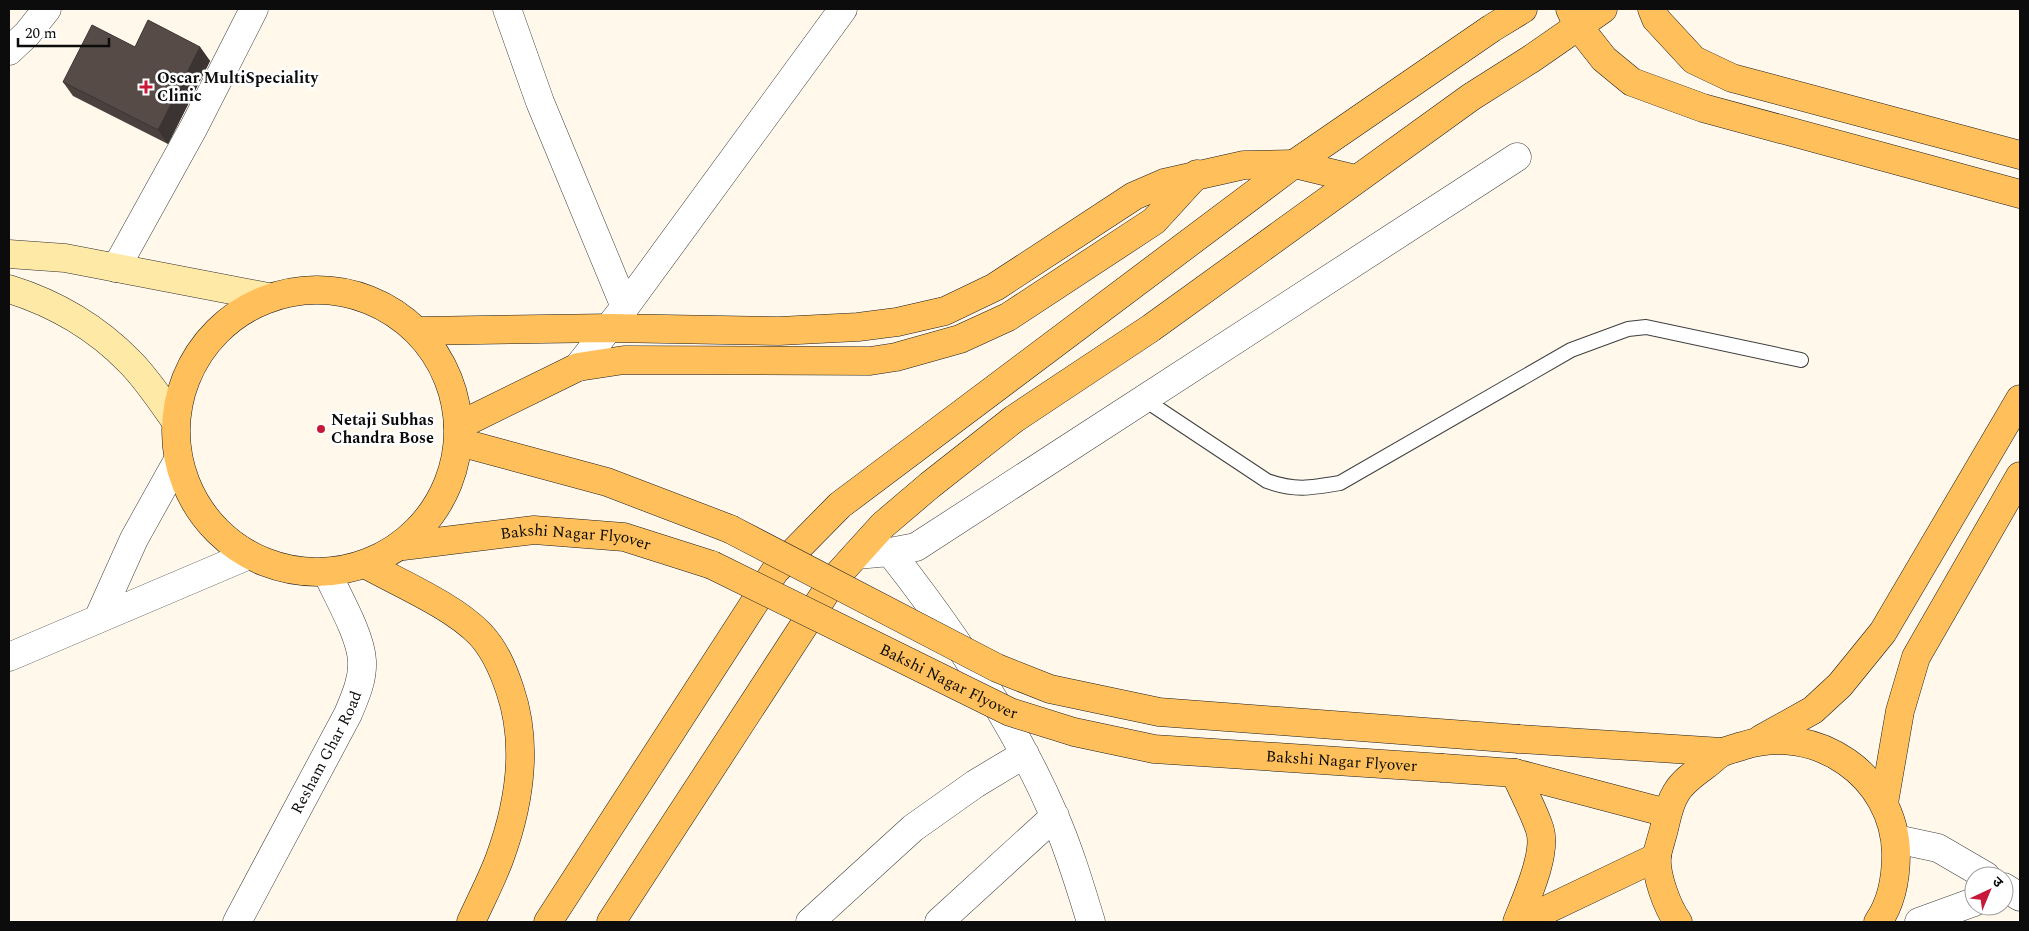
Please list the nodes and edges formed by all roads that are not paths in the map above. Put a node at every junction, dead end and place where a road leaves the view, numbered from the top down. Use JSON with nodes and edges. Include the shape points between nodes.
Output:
{"nodes":[{"id":1,"x":47,"y":9,"type":"edge"},
{"id":2,"x":254,"y":9,"type":"edge"},
{"id":3,"x":506,"y":9,"type":"edge"},
{"id":4,"x":843,"y":9,"type":"edge"},
{"id":5,"x":1523,"y":9,"type":"edge"},
{"id":6,"x":1604,"y":9,"type":"edge"},
{"id":7,"x":1652,"y":9,"type":"edge"},
{"id":8,"x":1574,"y":17,"type":"edge"},
{"id":9,"x":9,"y":51,"type":"edge"},
{"id":10,"x":2020,"y":155,"type":"edge"},
{"id":11,"x":1517,"y":157,"type":"dead end"},
{"id":12,"x":1294,"y":164,"type":"junction"},
{"id":13,"x":1197,"y":174,"type":"junction"},
{"id":14,"x":1356,"y":178,"type":"junction"},
{"id":15,"x":2020,"y":194,"type":"edge"},
{"id":16,"x":9,"y":254,"type":"edge"},
{"id":17,"x":116,"y":268,"type":"junction"},
{"id":18,"x":9,"y":289,"type":"edge"},
{"id":19,"x":268,"y":298,"type":"junction"},
{"id":20,"x":625,"y":307,"type":"junction"},
{"id":21,"x":609,"y":328,"type":"junction"},
{"id":22,"x":418,"y":331,"type":"junction"},
{"id":23,"x":1801,"y":360,"type":"dead end"},
{"id":24,"x":578,"y":367,"type":"junction"},
{"id":25,"x":2020,"y":399,"type":"edge"},
{"id":26,"x":1145,"y":400,"type":"junction"},
{"id":27,"x":176,"y":420,"type":"junction"},
{"id":28,"x":459,"y":434,"type":"junction"},
{"id":29,"x":178,"y":460,"type":"junction"},
{"id":30,"x":2020,"y":476,"type":"edge"},
{"id":31,"x":402,"y":546,"type":"junction"},
{"id":32,"x":890,"y":552,"type":"junction"},
{"id":33,"x":249,"y":555,"type":"junction"},
{"id":34,"x":856,"y":555,"type":"junction"},
{"id":35,"x":367,"y":565,"type":"junction"},
{"id":36,"x":327,"y":573,"type":"junction"},
{"id":37,"x":98,"y":619,"type":"junction"},
{"id":38,"x":9,"y":657,"type":"edge"},
{"id":39,"x":1757,"y":741,"type":"junction"},
{"id":40,"x":1722,"y":752,"type":"junction"},
{"id":41,"x":1024,"y":754,"type":"junction"},
{"id":42,"x":1515,"y":773,"type":"junction"},
{"id":43,"x":1884,"y":803,"type":"junction"},
{"id":44,"x":1668,"y":813,"type":"junction"},
{"id":45,"x":1055,"y":816,"type":"junction"},
{"id":46,"x":1896,"y":839,"type":"junction"},
{"id":47,"x":1657,"y":856,"type":"junction"},
{"id":48,"x":1970,"y":866,"type":"edge"},
{"id":49,"x":1964,"y":906,"type":"edge"},
{"id":50,"x":237,"y":922,"type":"edge"},
{"id":51,"x":470,"y":922,"type":"edge"},
{"id":52,"x":548,"y":922,"type":"edge"},
{"id":53,"x":611,"y":922,"type":"edge"},
{"id":54,"x":810,"y":922,"type":"edge"},
{"id":55,"x":939,"y":922,"type":"edge"},
{"id":56,"x":1091,"y":922,"type":"edge"},
{"id":57,"x":1516,"y":922,"type":"edge"},
{"id":58,"x":1522,"y":922,"type":"edge"},
{"id":59,"x":1678,"y":922,"type":"edge"},
{"id":60,"x":1878,"y":922,"type":"edge"},
{"id":61,"x":1918,"y":922,"type":"edge"}],
"edges":[{"from":1,"to":9,"type":"street"},
{"from":2,"to":17,"type":"street","via":[[194,127]]},
{"from":3,"to":20,"type":"street","via":[[540,102]]},
{"from":4,"to":20,"type":"street"},
{"from":5,"to":12,"type":"main road"},
{"from":6,"to":8,"type":"main road"},
{"from":7,"to":10,"type":"main road","via":[[1656,19],[1694,60],[1732,78]]},
{"from":8,"to":14,"type":"main road","via":[[1531,59]]},
{"from":8,"to":15,"type":"main road","via":[[1604,59],[1632,82],[1704,108]]},
{"from":11,"to":26,"type":"street"},
{"from":12,"to":13,"type":"main road","via":[[1244,165]]},
{"from":12,"to":14,"type":"main road"},
{"from":12,"to":52,"type":"main road","via":[[840,505],[775,571]]},
{"from":13,"to":21,"type":"main road","via":[[1134,196],[995,287],[945,311],[858,327],[779,331]]},
{"from":13,"to":24,"type":"main road","via":[[1154,221],[1008,317],[960,339],[870,361],[634,360]]},
{"from":14,"to":34,"type":"main road","via":[[1151,328],[1014,420],[882,525]]},
{"from":16,"to":17,"type":"main road","via":[[65,258]]},
{"from":17,"to":19,"type":"main road"},
{"from":18,"to":27,"type":"main road","via":[[54,307],[92,328],[131,362]]},
{"from":19,"to":22,"type":"main road","via":[[308,289],[348,292],[386,306]]},
{"from":19,"to":27,"type":"main road","via":[[232,316],[204,345],[184,380]]},
{"from":20,"to":21,"type":"street"},
{"from":21,"to":22,"type":"main road"},
{"from":21,"to":24,"type":"street"},
{"from":22,"to":28,"type":"main road","via":[[442,364],[456,402]]},
{"from":23,"to":26,"type":"lane","via":[[1646,327],[1628,329],[1571,350],[1340,483],[1309,488],[1285,488],[1266,482]]},
{"from":24,"to":28,"type":"main road"},
{"from":25,"to":39,"type":"main road","via":[[1883,632],[1840,685],[1813,710]]},
{"from":26,"to":32,"type":"street","via":[[916,547]]},
{"from":27,"to":29,"type":"main road"},
{"from":28,"to":31,"type":"main road","via":[[450,482],[431,517]]},
{"from":28,"to":40,"type":"main road","name":"Bakshi Nagar Flyover","bridge":true,"via":[[607,482],[730,529],[997,668],[1050,689],[1158,712]]},
{"from":29,"to":33,"type":"main road","via":[[192,498],[217,531]]},
{"from":29,"to":37,"type":"street","via":[[134,539]]},
{"from":30,"to":43,"type":"main road","via":[[1916,657],[1900,711]]},
{"from":31,"to":35,"type":"main road"},
{"from":31,"to":42,"type":"main road","name":"Bakshi Nagar Flyover","bridge":true,"via":[[534,530],[624,537],[712,565],[1010,712],[1042,724],[1154,749]]},
{"from":32,"to":34,"type":"street"},
{"from":32,"to":41,"type":"street","via":[[972,664]]},
{"from":33,"to":36,"type":"main road","via":[[287,569]]},
{"from":33,"to":37,"type":"street"},
{"from":34,"to":53,"type":"main road","via":[[834,578]]},
{"from":35,"to":36,"type":"main road"},
{"from":35,"to":51,"type":"main road","via":[[449,610],[479,634],[501,663],[516,709],[521,757],[516,804],[499,860]]},
{"from":36,"to":50,"type":"street","name":"Resham Ghar Road","via":[[357,640],[362,661],[360,686]]},
{"from":37,"to":38,"type":"street"},
{"from":39,"to":40,"type":"main road"},
{"from":39,"to":43,"type":"main road","via":[[1795,740],[1831,751],[1861,773]]},
{"from":40,"to":44,"type":"main road","via":[[1676,792]]},
{"from":41,"to":45,"type":"street"},
{"from":41,"to":54,"type":"street","via":[[912,828]]},
{"from":42,"to":44,"type":"main road","name":"Bakshi Nagar Flyover"},
{"from":42,"to":57,"type":"main road","via":[[1541,832],[1539,861]]},
{"from":43,"to":46,"type":"main road"},
{"from":44,"to":47,"type":"main road"},
{"from":45,"to":55,"type":"street"},
{"from":45,"to":56,"type":"street"},
{"from":46,"to":48,"type":"street","via":[[1938,848]]},
{"from":46,"to":60,"type":"main road","via":[[1896,876],[1885,912]]},
{"from":47,"to":58,"type":"main road"},
{"from":47,"to":59,"type":"main road","via":[[1660,879]]},
{"from":49,"to":61,"type":"street"}]}
